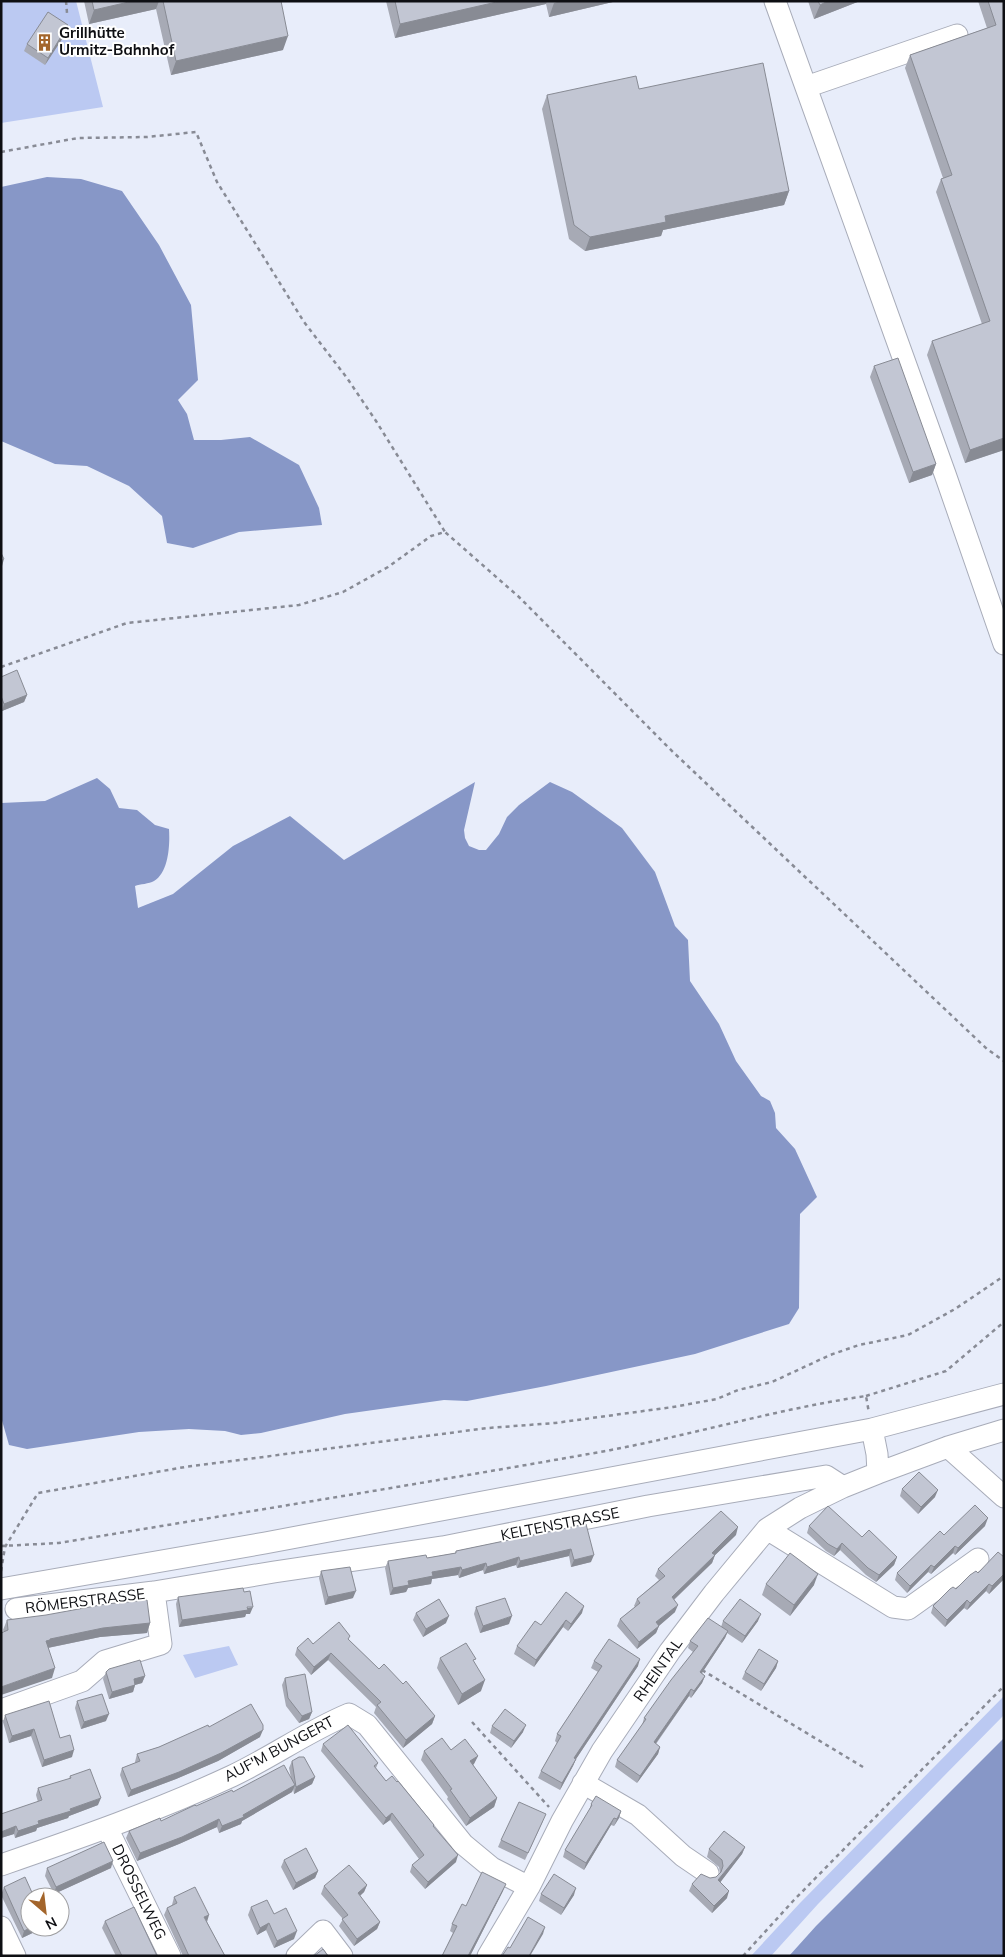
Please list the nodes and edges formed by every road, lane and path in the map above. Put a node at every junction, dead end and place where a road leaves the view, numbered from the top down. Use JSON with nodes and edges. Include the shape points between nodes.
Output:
{"nodes":[{"id":1,"x":66,"y":1,"type":"edge"},
{"id":2,"x":775,"y":1,"type":"edge"},
{"id":3,"x":67,"y":13,"type":"dead end"},
{"id":4,"x":957,"y":35,"type":"dead end"},
{"id":5,"x":806,"y":87,"type":"junction"},
{"id":6,"x":1,"y":152,"type":"edge"},
{"id":7,"x":445,"y":532,"type":"junction"},
{"id":8,"x":1004,"y":644,"type":"edge"},
{"id":9,"x":1,"y":667,"type":"edge"},
{"id":10,"x":1004,"y":1061,"type":"edge"},
{"id":11,"x":1004,"y":1276,"type":"edge"},
{"id":12,"x":1004,"y":1322,"type":"edge"},
{"id":13,"x":1004,"y":1394,"type":"edge"},
{"id":14,"x":866,"y":1396,"type":"junction"},
{"id":15,"x":872,"y":1429,"type":"junction"},
{"id":16,"x":1004,"y":1430,"type":"edge"},
{"id":17,"x":948,"y":1447,"type":"junction"},
{"id":18,"x":878,"y":1473,"type":"junction"},
{"id":19,"x":843,"y":1487,"type":"junction"},
{"id":20,"x":1004,"y":1497,"type":"edge"},
{"id":21,"x":767,"y":1529,"type":"junction"},
{"id":22,"x":3,"y":1547,"type":"edge"},
{"id":23,"x":978,"y":1559,"type":"dead end"},
{"id":24,"x":1,"y":1571,"type":"edge"},
{"id":25,"x":274,"y":1572,"type":"joint"},
{"id":26,"x":1,"y":1589,"type":"edge"},
{"id":27,"x":154,"y":1592,"type":"junction"},
{"id":28,"x":16,"y":1610,"type":"dead end"},
{"id":29,"x":695,"y":1666,"type":"edge"},
{"id":30,"x":1004,"y":1686,"type":"edge"},
{"id":31,"x":1,"y":1710,"type":"edge"},
{"id":32,"x":472,"y":1722,"type":"dead end"},
{"id":33,"x":863,"y":1767,"type":"dead end"},
{"id":34,"x":584,"y":1783,"type":"junction"},
{"id":35,"x":562,"y":1821,"type":"junction"},
{"id":36,"x":107,"y":1828,"type":"junction"},
{"id":37,"x":1,"y":1865,"type":"edge"},
{"id":38,"x":708,"y":1872,"type":"dead end"},
{"id":39,"x":529,"y":1887,"type":"junction"},
{"id":40,"x":1,"y":1928,"type":"edge"},
{"id":41,"x":15,"y":1956,"type":"edge"},
{"id":42,"x":170,"y":1956,"type":"edge"},
{"id":43,"x":297,"y":1956,"type":"edge"},
{"id":44,"x":342,"y":1956,"type":"edge"},
{"id":45,"x":488,"y":1956,"type":"edge"},
{"id":46,"x":743,"y":1956,"type":"edge"}],
"edges":[{"from":1,"to":3,"type":"path"},
{"from":2,"to":5,"type":"street"},
{"from":4,"to":5,"type":"street"},
{"from":5,"to":8,"type":"street"},
{"from":6,"to":7,"type":"path","via":[[78,138],[147,137],[196,132],[217,182],[300,314],[376,421]]},
{"from":7,"to":9,"type":"path","via":[[431,536],[388,567],[343,592],[299,605],[127,623]]},
{"from":7,"to":10,"type":"path","via":[[520,597],[673,752]]},
{"from":11,"to":22,"type":"path","via":[[908,1335],[830,1355],[772,1382],[717,1399],[556,1423],[488,1428],[185,1467],[38,1493]]},
{"from":12,"to":14,"type":"path","via":[[946,1371]]},
{"from":13,"to":15,"type":"street"},
{"from":14,"to":15,"type":"path"},
{"from":14,"to":22,"type":"path","via":[[821,1402],[601,1452],[59,1543]]},
{"from":15,"to":18,"type":"street"},
{"from":15,"to":26,"type":"street"},
{"from":16,"to":17,"type":"street","name":"RHEINTAL"},
{"from":17,"to":18,"type":"street","name":"RHEINTAL"},
{"from":17,"to":20,"type":"street"},
{"from":18,"to":19,"type":"street","name":"RHEINTAL"},
{"from":19,"to":21,"type":"street","name":"RHEINTAL"},
{"from":19,"to":25,"type":"street","name":"KELTENSTRASSE","via":[[826,1476],[648,1506],[442,1547]]},
{"from":21,"to":23,"type":"street","via":[[893,1607],[908,1609]]},
{"from":21,"to":34,"type":"street","name":"RHEINTAL","via":[[670,1651]]},
{"from":22,"to":24,"type":"path"},
{"from":25,"to":27,"type":"street","name":"RÖMERSTRASSE"},
{"from":27,"to":28,"type":"street","name":"RÖMERSTRASSE"},
{"from":27,"to":31,"type":"street","name":"RÖMERSTRASSE","via":[[161,1644],[105,1661],[82,1682]]},
{"from":29,"to":33,"type":"path"},
{"from":30,"to":46,"type":"path"},
{"from":32,"to":35,"type":"path"},
{"from":34,"to":35,"type":"street","name":"RHEINTAL"},
{"from":34,"to":38,"type":"street","via":[[638,1815],[683,1856]]},
{"from":35,"to":39,"type":"street","name":"RHEINTAL"},
{"from":36,"to":37,"type":"street","name":"AUF'M BUNGERT"},
{"from":36,"to":39,"type":"street","name":"AUF'M BUNGERT","via":[[232,1775],[330,1721],[349,1714],[367,1725],[463,1844],[492,1868]]},
{"from":36,"to":42,"type":"street","name":"DROSSELWEG"},
{"from":39,"to":45,"type":"street","name":"RHEINTAL"},
{"from":40,"to":41,"type":"street"},
{"from":43,"to":44,"type":"street","via":[[323,1931]]}]}
